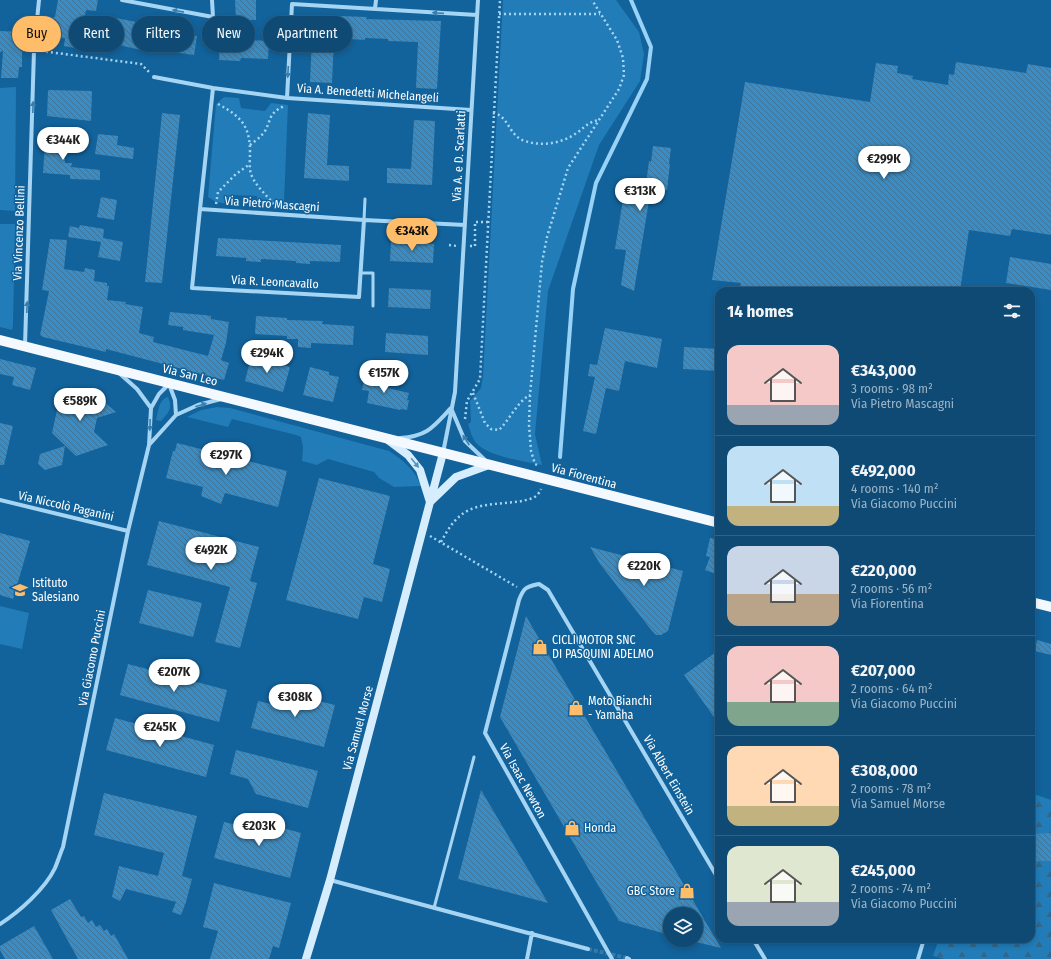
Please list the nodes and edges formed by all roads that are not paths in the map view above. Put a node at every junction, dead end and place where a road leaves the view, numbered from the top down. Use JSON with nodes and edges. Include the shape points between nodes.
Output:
{"nodes":[{"id":1,"x":39,"y":0,"type":"edge"},
{"id":2,"x":122,"y":0,"type":"edge"},
{"id":3,"x":212,"y":0,"type":"edge"},
{"id":4,"x":376,"y":0,"type":"edge"},
{"id":5,"x":478,"y":0,"type":"edge"},
{"id":6,"x":376,"y":9,"type":"junction"},
{"id":7,"x":477,"y":15,"type":"junction"},
{"id":8,"x":154,"y":77,"type":"road end"},
{"id":9,"x":212,"y":88,"type":"junction"},
{"id":10,"x":287,"y":98,"type":"junction"},
{"id":11,"x":471,"y":110,"type":"junction"},
{"id":12,"x":365,"y":199,"type":"dead end"},
{"id":13,"x":200,"y":209,"type":"junction"},
{"id":14,"x":364,"y":220,"type":"junction"},
{"id":15,"x":465,"y":225,"type":"junction"},
{"id":16,"x":361,"y":273,"type":"junction"},
{"id":17,"x":373,"y":306,"type":"dead end"},
{"id":18,"x":0,"y":340,"type":"edge"},
{"id":19,"x":25,"y":346,"type":"junction"},
{"id":20,"x":114,"y":369,"type":"junction"},
{"id":21,"x":169,"y":384,"type":"junction"},
{"id":22,"x":226,"y":398,"type":"junction"},
{"id":23,"x":151,"y":408,"type":"junction"},
{"id":24,"x":451,"y":408,"type":"junction"},
{"id":25,"x":176,"y":415,"type":"junction"},
{"id":26,"x":385,"y":439,"type":"junction"},
{"id":27,"x":149,"y":445,"type":"junction"},
{"id":28,"x":443,"y":453,"type":"junction"},
{"id":29,"x":489,"y":465,"type":"junction"},
{"id":30,"x":0,"y":500,"type":"edge"},
{"id":31,"x":430,"y":502,"type":"junction"},
{"id":32,"x":715,"y":522,"type":"edge"},
{"id":33,"x":128,"y":530,"type":"junction"},
{"id":34,"x":523,"y":590,"type":"joint"},
{"id":35,"x":1035,"y":603,"type":"edge"},
{"id":36,"x":1051,"y":607,"type":"edge"},
{"id":37,"x":474,"y":757,"type":"dead end"},
{"id":38,"x":715,"y":873,"type":"edge"},
{"id":39,"x":330,"y":880,"type":"junction"},
{"id":40,"x":434,"y":908,"type":"junction"},
{"id":41,"x":0,"y":924,"type":"edge"},
{"id":42,"x":532,"y":933,"type":"junction"},
{"id":43,"x":755,"y":943,"type":"edge"},
{"id":44,"x":923,"y":943,"type":"edge"},
{"id":45,"x":588,"y":949,"type":"tunnel mouth"},
{"id":46,"x":306,"y":959,"type":"edge"},
{"id":47,"x":527,"y":959,"type":"edge"},
{"id":48,"x":612,"y":959,"type":"edge"},
{"id":49,"x":765,"y":959,"type":"edge"},
{"id":50,"x":918,"y":959,"type":"edge"}],
"edges":[{"from":19,"to":1,"type":"street","name":"Via Vincenzo Bellini","one_way":true,"via":[[34,50]]},
{"from":3,"to":2,"type":"street","one_way":true,"via":[[213,17]]},
{"from":4,"to":6,"type":"street"},
{"from":5,"to":7,"type":"street","name":"Via A. e D. Scarlatti"},
{"from":7,"to":6,"type":"street","name":"Via A. Benedetti Michelangeli","one_way":true},
{"from":6,"to":10,"type":"street","name":"Via A. Benedetti Michelangeli","one_way":true,"via":[[292,4]]},
{"from":7,"to":11,"type":"street","name":"Via A. e D. Scarlatti"},
{"from":8,"to":9,"type":"street","name":"Via A. Benedetti Michelangeli"},
{"from":9,"to":10,"type":"street","name":"Via A. Benedetti Michelangeli"},
{"from":9,"to":13,"type":"street"},
{"from":10,"to":11,"type":"street","name":"Via A. Benedetti Michelangeli"},
{"from":11,"to":15,"type":"street","name":"Via A. e D. Scarlatti"},
{"from":12,"to":14,"type":"lane"},
{"from":13,"to":14,"type":"street","name":"Via Pietro Mascagni"},
{"from":13,"to":16,"type":"street","name":"Via R. Leoncavallo","via":[[192,288],[359,297]]},
{"from":14,"to":15,"type":"street","name":"Via Pietro Mascagni"},
{"from":14,"to":16,"type":"street","name":"Via R. Leoncavallo"},
{"from":15,"to":24,"type":"street","name":"Via A. e D. Scarlatti","via":[[455,392]]},
{"from":16,"to":17,"type":"lane","via":[[373,273]]},
{"from":18,"to":19,"type":"main road","name":"Via San Leo"},
{"from":19,"to":20,"type":"main road","name":"Via San Leo"},
{"from":20,"to":21,"type":"main road","name":"Via San Leo"},
{"from":20,"to":23,"type":"street","via":[[137,389]]},
{"from":21,"to":22,"type":"main road","name":"Via San Leo"},
{"from":21,"to":23,"type":"street"},
{"from":21,"to":25,"type":"street","via":[[175,400]]},
{"from":25,"to":22,"type":"street","one_way":true,"via":[[198,405]]},
{"from":22,"to":26,"type":"main road","name":"Via San Leo"},
{"from":23,"to":27,"type":"street","one_way":true},
{"from":24,"to":26,"type":"street","via":[[429,431],[414,437]]},
{"from":24,"to":28,"type":"street","name":"Via A. e D. Scarlatti"},
{"from":29,"to":24,"type":"street","one_way":true,"via":[[465,441]]},
{"from":25,"to":27,"type":"street","name":"Via Giacomo Puccini"},
{"from":26,"to":28,"type":"main road","name":"Via San Leo"},
{"from":26,"to":31,"type":"street","one_way":true,"via":[[408,455],[420,470]]},
{"from":27,"to":33,"type":"street","name":"Via Giacomo Puccini"},
{"from":28,"to":29,"type":"main road","name":"Via Fiorentina"},
{"from":28,"to":31,"type":"street","name":"Via Samuel Morse"},
{"from":29,"to":31,"type":"street","via":[[456,477]]},
{"from":29,"to":32,"type":"main road","name":"Via Fiorentina"},
{"from":30,"to":33,"type":"street","name":"Via Niccolò Paganini"},
{"from":31,"to":39,"type":"street","name":"Via Samuel Morse"},
{"from":33,"to":41,"type":"street","name":"Via Giacomo Puccini","via":[[63,847],[55,869],[39,890],[14,915]]},
{"from":34,"to":38,"type":"street","name":"Via Albert Einstein","via":[[539,584],[548,590]]},
{"from":34,"to":48,"type":"street","name":"Via Isaac Newton","via":[[485,733]]},
{"from":35,"to":36,"type":"main road"},
{"from":37,"to":40,"type":"lane"},
{"from":39,"to":40,"type":"street"},
{"from":39,"to":46,"type":"street","name":"Via Samuel Morse"},
{"from":40,"to":42,"type":"street"},
{"from":42,"to":45,"type":"street"},
{"from":42,"to":47,"type":"street"},
{"from":43,"to":49,"type":"street"},
{"from":44,"to":50,"type":"street"}]}
